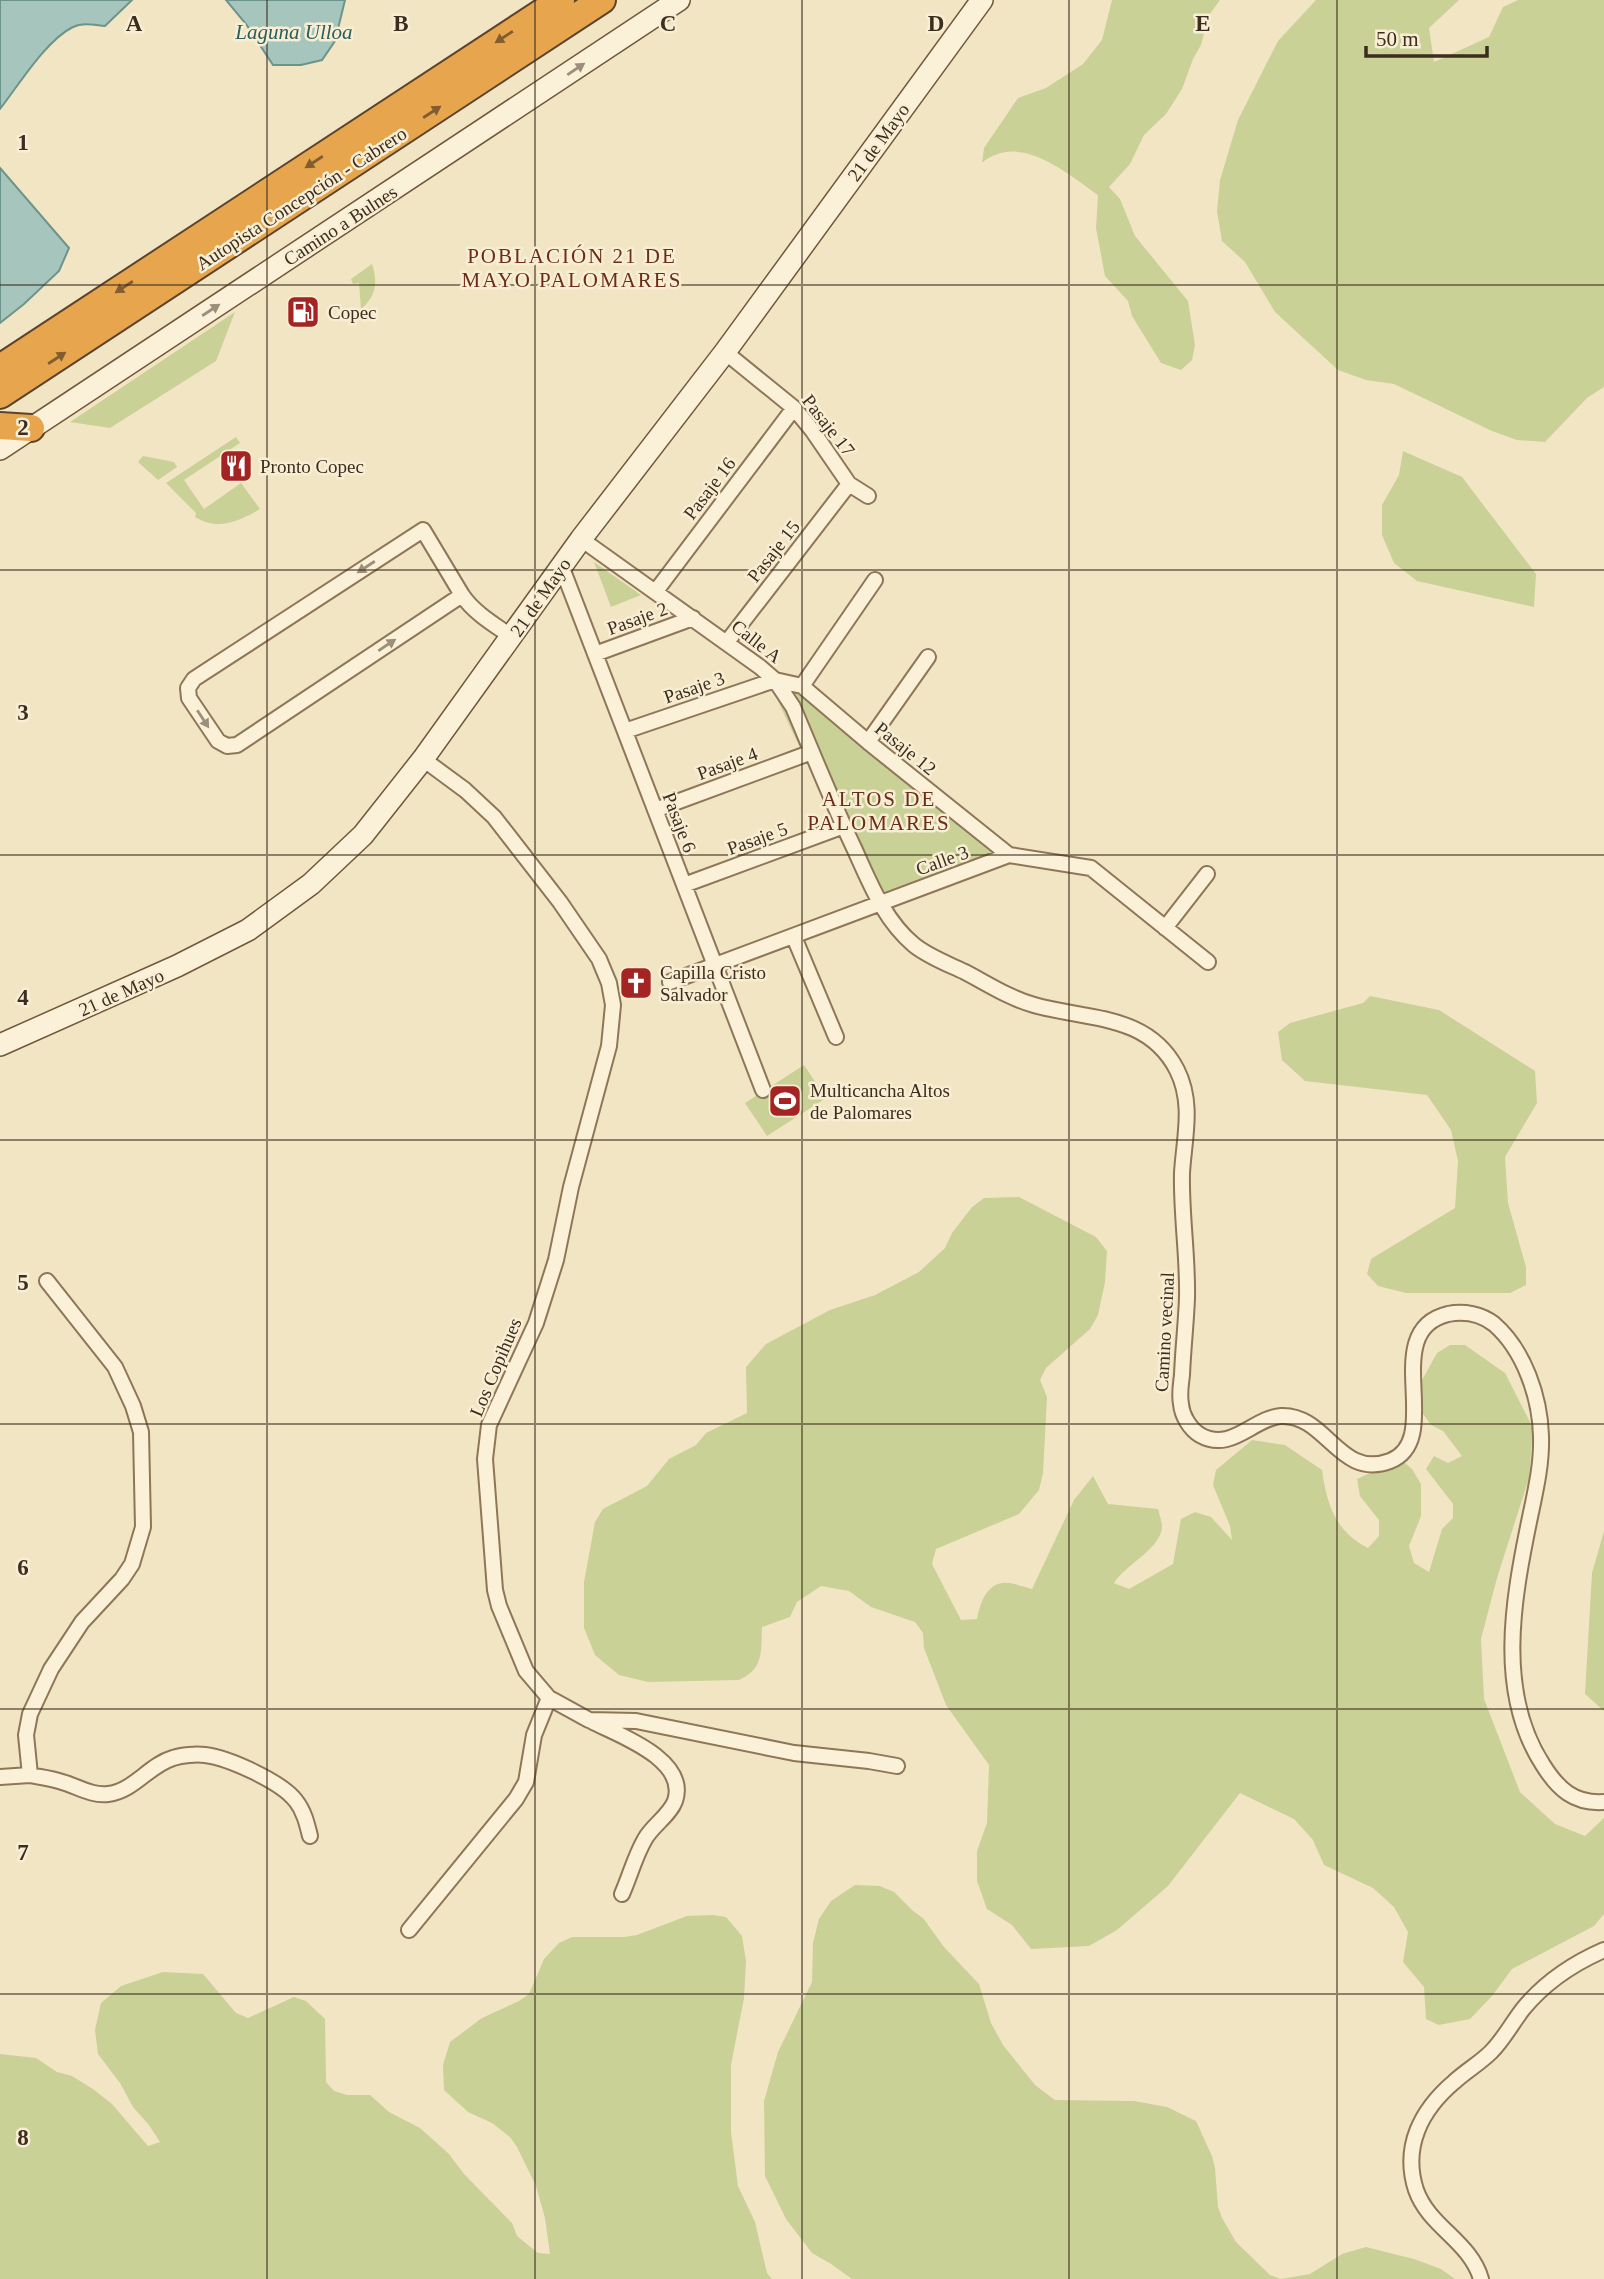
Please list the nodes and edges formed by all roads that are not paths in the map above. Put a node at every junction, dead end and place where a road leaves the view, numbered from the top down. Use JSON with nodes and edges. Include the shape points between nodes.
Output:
{"nodes":[{"id":1,"x":561,"y":0,"type":"edge"},
{"id":2,"x":602,"y":0,"type":"edge"},
{"id":3,"x":679,"y":0,"type":"edge"},
{"id":4,"x":982,"y":0,"type":"edge"},
{"id":5,"x":725,"y":352,"type":"junction"},
{"id":6,"x":0,"y":368,"type":"edge"},
{"id":7,"x":0,"y":396,"type":"edge"},
{"id":8,"x":794,"y":408,"type":"junction"},
{"id":9,"x":0,"y":426,"type":"edge"},
{"id":10,"x":31,"y":428,"type":"junction"},
{"id":11,"x":0,"y":449,"type":"edge"},
{"id":12,"x":849,"y":484,"type":"junction"},
{"id":13,"x":868,"y":496,"type":"dead end"},
{"id":14,"x":581,"y":539,"type":"junction"},
{"id":15,"x":562,"y":568,"type":"junction"},
{"id":16,"x":875,"y":580,"type":"dead end"},
{"id":17,"x":656,"y":591,"type":"junction"},
{"id":18,"x":463,"y":595,"type":"junction"},
{"id":19,"x":693,"y":618,"type":"junction"},
{"id":20,"x":512,"y":637,"type":"junction"},
{"id":21,"x":727,"y":642,"type":"junction"},
{"id":22,"x":595,"y":654,"type":"junction"},
{"id":23,"x":928,"y":657,"type":"dead end"},
{"id":24,"x":775,"y":680,"type":"junction"},
{"id":25,"x":802,"y":686,"type":"junction"},
{"id":26,"x":625,"y":731,"type":"junction"},
{"id":27,"x":868,"y":742,"type":"junction"},
{"id":28,"x":812,"y":752,"type":"junction"},
{"id":29,"x":423,"y":759,"type":"junction"},
{"id":30,"x":655,"y":810,"type":"junction"},
{"id":31,"x":844,"y":827,"type":"junction"},
{"id":32,"x":1009,"y":855,"type":"junction"},
{"id":33,"x":1207,"y":874,"type":"dead end"},
{"id":34,"x":684,"y":885,"type":"junction"},
{"id":35,"x":879,"y":904,"type":"junction"},
{"id":36,"x":1165,"y":928,"type":"junction"},
{"id":37,"x":794,"y":937,"type":"junction"},
{"id":38,"x":1208,"y":962,"type":"dead end"},
{"id":39,"x":715,"y":965,"type":"junction"},
{"id":40,"x":670,"y":982,"type":"dead end"},
{"id":41,"x":836,"y":1037,"type":"dead end"},
{"id":42,"x":0,"y":1045,"type":"edge"},
{"id":43,"x":763,"y":1090,"type":"dead end"},
{"id":44,"x":47,"y":1281,"type":"dead end"},
{"id":45,"x":549,"y":1698,"type":"junction"},
{"id":46,"x":589,"y":1720,"type":"junction"},
{"id":47,"x":897,"y":1766,"type":"dead end"},
{"id":48,"x":30,"y":1775,"type":"junction"},
{"id":49,"x":0,"y":1777,"type":"edge"},
{"id":50,"x":1604,"y":1802,"type":"edge"},
{"id":51,"x":310,"y":1836,"type":"dead end"},
{"id":52,"x":622,"y":1894,"type":"dead end"},
{"id":53,"x":409,"y":1930,"type":"dead end"},
{"id":54,"x":1604,"y":1950,"type":"edge"},
{"id":55,"x":1481,"y":2279,"type":"edge"}],
"edges":[{"from":1,"to":6,"type":"highway","name":"Autopista Concepción - Cabrero","one_way":true},
{"from":7,"to":2,"type":"highway","name":"Autopista Concepción - Cabrero","one_way":true},
{"from":10,"to":3,"type":"street","name":"Camino a Bulnes","one_way":true},
{"from":4,"to":5,"type":"street","name":"21 de Mayo"},
{"from":5,"to":8,"type":"street","name":"Pasaje 17"},
{"from":5,"to":14,"type":"street","name":"21 de Mayo"},
{"from":8,"to":12,"type":"street","name":"Pasaje 17"},
{"from":8,"to":17,"type":"street","name":"Pasaje 16"},
{"from":9,"to":10,"type":"highway"},
{"from":10,"to":11,"type":"street","name":"Camino a Bulnes"},
{"from":12,"to":13,"type":"street","name":"Pasaje 17"},
{"from":12,"to":21,"type":"street","name":"Pasaje 15"},
{"from":14,"to":15,"type":"street","name":"21 de Mayo"},
{"from":14,"to":17,"type":"street","name":"Calle A"},
{"from":15,"to":20,"type":"street","name":"21 de Mayo"},
{"from":15,"to":22,"type":"street","name":"Pasaje 6"},
{"from":16,"to":25,"type":"street"},
{"from":17,"to":19,"type":"street","name":"Calle A"},
{"from":18,"to":18,"type":"street","one_way":true,"via":[[423,530],[194,679],[188,688],[189,698],[218,741],[237,745]]},
{"from":18,"to":20,"type":"street","via":[[475,610]]},
{"from":19,"to":21,"type":"street","name":"Calle A"},
{"from":19,"to":22,"type":"street","name":"Pasaje 2"},
{"from":20,"to":29,"type":"street","name":"21 de Mayo"},
{"from":21,"to":24,"type":"street","name":"Calle A"},
{"from":22,"to":26,"type":"street","name":"Pasaje 6"},
{"from":23,"to":27,"type":"street"},
{"from":24,"to":25,"type":"street","name":"Pasaje 12"},
{"from":24,"to":26,"type":"street","name":"Pasaje 3"},
{"from":24,"to":28,"type":"street","name":"Calle A","via":[[793,707]]},
{"from":25,"to":27,"type":"street","name":"Pasaje 12"},
{"from":26,"to":30,"type":"street","name":"Pasaje 6"},
{"from":27,"to":32,"type":"street","name":"Pasaje 12"},
{"from":28,"to":30,"type":"street","name":"Pasaje 4"},
{"from":28,"to":31,"type":"street","name":"Calle A"},
{"from":29,"to":42,"type":"street","name":"21 de Mayo","via":[[344,855],[269,917],[187,962]]},
{"from":29,"to":45,"type":"street","name":"Los Copihues","via":[[465,790],[506,831],[599,959],[613,1005],[609,1046],[556,1259],[536,1323],[487,1437],[495,1590],[522,1662]]},
{"from":30,"to":34,"type":"street","name":"Pasaje 6"},
{"from":31,"to":34,"type":"street","name":"Pasaje 5"},
{"from":31,"to":35,"type":"street","name":"Calle A"},
{"from":32,"to":35,"type":"street","name":"Calle 3"},
{"from":32,"to":36,"type":"street","name":"Calle 3","via":[[1091,868]]},
{"from":33,"to":36,"type":"street"},
{"from":34,"to":39,"type":"street","name":"Pasaje 6"},
{"from":35,"to":37,"type":"street","name":"Calle 3"},
{"from":35,"to":50,"type":"street","name":"Camino vecinal","via":[[925,953],[1035,1005],[1130,1026],[1151,1038],[1174,1065],[1187,1109],[1182,1186],[1187,1296],[1180,1395],[1183,1414],[1199,1435],[1238,1437],[1282,1416],[1309,1424],[1351,1460],[1385,1462],[1401,1455],[1410,1440],[1414,1355],[1421,1331],[1438,1318],[1466,1313],[1490,1321],[1503,1334],[1531,1384],[1541,1440],[1515,1604],[1512,1655],[1518,1701],[1529,1739],[1552,1778],[1574,1798]]},
{"from":36,"to":38,"type":"street","name":"Calle 3"},
{"from":37,"to":39,"type":"street","name":"Calle 3"},
{"from":37,"to":41,"type":"street"},
{"from":39,"to":40,"type":"street","name":"Calle 3"},
{"from":39,"to":43,"type":"street","name":"Pasaje 6"},
{"from":44,"to":48,"type":"street","via":[[115,1367],[133,1406],[141,1432],[143,1527],[132,1564],[82,1622],[51,1669],[30,1714],[26,1735]]},
{"from":45,"to":46,"type":"street","name":"Los Copihues"},
{"from":45,"to":53,"type":"street","via":[[534,1735],[526,1782],[516,1799]]},
{"from":46,"to":47,"type":"street","name":"Los Copihues","via":[[636,1721],[794,1753]]},
{"from":46,"to":52,"type":"street","via":[[653,1753],[674,1779],[674,1803],[644,1840]]},
{"from":48,"to":49,"type":"street"},
{"from":48,"to":51,"type":"street","via":[[93,1794],[110,1794],[129,1787],[160,1763],[206,1755],[279,1786],[295,1800]]},
{"from":54,"to":55,"type":"street","via":[[1576,1963],[1535,1994],[1490,2053],[1434,2100],[1415,2132],[1412,2168],[1416,2190],[1430,2216],[1460,2242]]}]}
